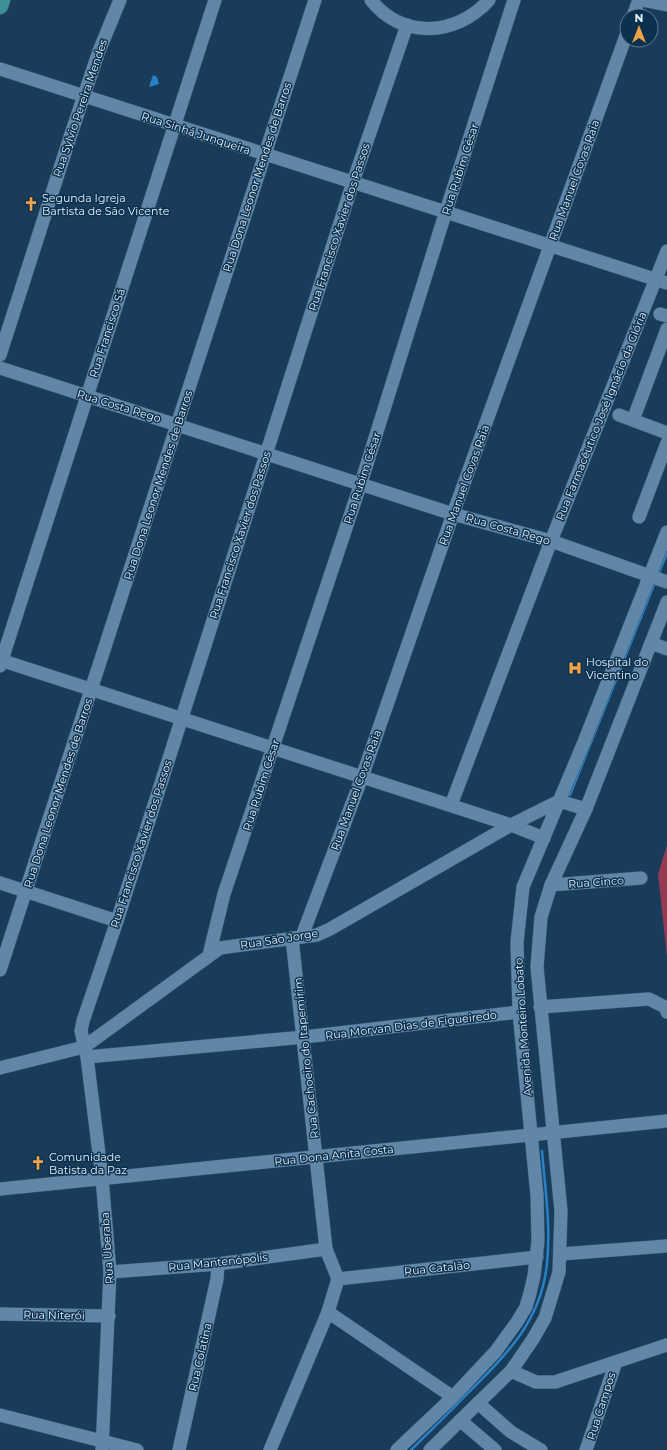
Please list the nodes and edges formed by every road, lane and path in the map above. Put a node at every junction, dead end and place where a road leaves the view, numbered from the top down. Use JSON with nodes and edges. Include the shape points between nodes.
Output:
{"nodes":[{"id":1,"x":2,"y":0,"type":"edge"},
{"id":2,"x":120,"y":0,"type":"edge"},
{"id":3,"x":215,"y":0,"type":"edge"},
{"id":4,"x":315,"y":0,"type":"edge"},
{"id":5,"x":372,"y":0,"type":"edge"},
{"id":6,"x":488,"y":0,"type":"edge"},
{"id":7,"x":514,"y":0,"type":"edge"},
{"id":8,"x":640,"y":0,"type":"edge"},
{"id":9,"x":667,"y":5,"type":"edge"},
{"id":10,"x":0,"y":6,"type":"edge"},
{"id":11,"x":406,"y":25,"type":"junction"},
{"id":12,"x":622,"y":48,"type":"edge"},
{"id":13,"x":0,"y":69,"type":"edge"},
{"id":14,"x":84,"y":96,"type":"junction"},
{"id":15,"x":175,"y":126,"type":"junction"},
{"id":16,"x":265,"y":155,"type":"junction"},
{"id":17,"x":353,"y":182,"type":"junction"},
{"id":18,"x":446,"y":211,"type":"junction"},
{"id":19,"x":551,"y":246,"type":"junction"},
{"id":20,"x":667,"y":251,"type":"edge"},
{"id":21,"x":661,"y":281,"type":"edge"},
{"id":22,"x":667,"y":328,"type":"edge"},
{"id":23,"x":0,"y":355,"type":"edge"},
{"id":24,"x":0,"y":368,"type":"edge"},
{"id":25,"x":87,"y":396,"type":"junction"},
{"id":26,"x":619,"y":415,"type":"dead end"},
{"id":27,"x":633,"y":420,"type":"junction"},
{"id":28,"x":177,"y":424,"type":"junction"},
{"id":29,"x":667,"y":433,"type":"edge"},
{"id":30,"x":667,"y":443,"type":"edge"},
{"id":31,"x":266,"y":453,"type":"junction"},
{"id":32,"x":361,"y":483,"type":"junction"},
{"id":33,"x":453,"y":514,"type":"junction"},
{"id":34,"x":639,"y":517,"type":"dead end"},
{"id":35,"x":667,"y":532,"type":"edge"},
{"id":36,"x":551,"y":541,"type":"junction"},
{"id":37,"x":657,"y":579,"type":"edge"},
{"id":38,"x":667,"y":602,"type":"edge"},
{"id":39,"x":651,"y":643,"type":"junction"},
{"id":40,"x":667,"y":649,"type":"edge"},
{"id":41,"x":1,"y":662,"type":"edge"},
{"id":42,"x":92,"y":689,"type":"junction"},
{"id":43,"x":181,"y":718,"type":"junction"},
{"id":44,"x":273,"y":748,"type":"junction"},
{"id":45,"x":362,"y":777,"type":"junction"},
{"id":46,"x":560,"y":801,"type":"junction"},
{"id":47,"x":451,"y":805,"type":"junction"},
{"id":48,"x":584,"y":808,"type":"junction"},
{"id":49,"x":511,"y":825,"type":"junction"},
{"id":50,"x":544,"y":838,"type":"junction"},
{"id":51,"x":641,"y":878,"type":"dead end"},
{"id":52,"x":0,"y":883,"type":"edge"},
{"id":53,"x":551,"y":885,"type":"junction"},
{"id":54,"x":26,"y":892,"type":"junction"},
{"id":55,"x":117,"y":921,"type":"junction"},
{"id":56,"x":297,"y":937,"type":"junction"},
{"id":57,"x":209,"y":955,"type":"junction"},
{"id":58,"x":0,"y":970,"type":"edge"},
{"id":59,"x":540,"y":1007,"type":"junction"},
{"id":60,"x":519,"y":1012,"type":"junction"},
{"id":61,"x":667,"y":1012,"type":"edge"},
{"id":62,"x":304,"y":1037,"type":"junction"},
{"id":63,"x":85,"y":1052,"type":"junction"},
{"id":64,"x":0,"y":1068,"type":"edge"},
{"id":65,"x":667,"y":1121,"type":"edge"},
{"id":66,"x":551,"y":1133,"type":"junction"},
{"id":67,"x":533,"y":1135,"type":"junction"},
{"id":68,"x":316,"y":1157,"type":"junction"},
{"id":69,"x":102,"y":1178,"type":"junction"},
{"id":70,"x":0,"y":1189,"type":"edge"},
{"id":71,"x":667,"y":1246,"type":"edge"},
{"id":72,"x":326,"y":1249,"type":"junction"},
{"id":73,"x":561,"y":1254,"type":"junction"},
{"id":74,"x":537,"y":1257,"type":"junction"},
{"id":75,"x":218,"y":1264,"type":"junction"},
{"id":76,"x":110,"y":1272,"type":"junction"},
{"id":77,"x":338,"y":1279,"type":"junction"},
{"id":78,"x":328,"y":1312,"type":"junction"},
{"id":79,"x":0,"y":1314,"type":"edge"},
{"id":80,"x":109,"y":1316,"type":"junction"},
{"id":81,"x":667,"y":1345,"type":"edge"},
{"id":82,"x":616,"y":1362,"type":"junction"},
{"id":83,"x":511,"y":1371,"type":"junction"},
{"id":84,"x":452,"y":1398,"type":"junction"},
{"id":85,"x":478,"y":1403,"type":"junction"},
{"id":86,"x":0,"y":1415,"type":"edge"},
{"id":87,"x":461,"y":1421,"type":"junction"},
{"id":88,"x":103,"y":1446,"type":"edge"},
{"id":89,"x":137,"y":1450,"type":"edge"},
{"id":90,"x":179,"y":1450,"type":"edge"},
{"id":91,"x":270,"y":1450,"type":"edge"},
{"id":92,"x":397,"y":1450,"type":"edge"},
{"id":93,"x":430,"y":1450,"type":"edge"},
{"id":94,"x":495,"y":1450,"type":"edge"},
{"id":95,"x":542,"y":1450,"type":"edge"},
{"id":96,"x":586,"y":1450,"type":"edge"}],
"edges":[{"from":1,"to":10,"type":"main road"},
{"from":2,"to":14,"type":"street","name":"Rua Sylvio Pereira Mendes"},
{"from":3,"to":15,"type":"street","name":"Rua Francisco Sá"},
{"from":4,"to":16,"type":"street","name":"Rua Dona Leonor Mendes de Barros"},
{"from":5,"to":11,"type":"street","via":[[390,18]]},
{"from":6,"to":11,"type":"street","via":[[472,16],[446,28],[423,29]]},
{"from":7,"to":18,"type":"street","name":"Rua Rubim César"},
{"from":8,"to":9,"type":"street"},
{"from":11,"to":17,"type":"street","name":"Rua Francisco Xavier dos Passos"},
{"from":12,"to":19,"type":"street","name":"Rua Manuel Covas Raia"},
{"from":13,"to":14,"type":"street","name":"Rua Sinhá Junqueira"},
{"from":14,"to":15,"type":"street","name":"Rua Sinhá Junqueira"},
{"from":14,"to":23,"type":"street","name":"Rua Sylvio Pereira Mendes"},
{"from":15,"to":16,"type":"street","name":"Rua Sinhá Junqueira"},
{"from":15,"to":25,"type":"street","name":"Rua Francisco Sá"},
{"from":16,"to":17,"type":"street","name":"Rua Sinhá Junqueira"},
{"from":16,"to":28,"type":"street","name":"Rua Dona Leonor Mendes de Barros"},
{"from":17,"to":18,"type":"street","name":"Rua Sinhá Junqueira"},
{"from":17,"to":31,"type":"street","name":"Rua Francisco Xavier dos Passos"},
{"from":18,"to":19,"type":"street","name":"Rua Sinhá Junqueira"},
{"from":18,"to":32,"type":"street","name":"Rua Rubim César"},
{"from":19,"to":21,"type":"street","name":"Rua Sinhá Junqueira"},
{"from":19,"to":33,"type":"street","name":"Rua Manuel Covas Raia"},
{"from":20,"to":21,"type":"street","name":"Rua Farmacêutico José Ignácio da Glória"},
{"from":21,"to":36,"type":"street","name":"Rua Farmacêutico José Ignácio da Glória"},
{"from":22,"to":27,"type":"street"},
{"from":24,"to":25,"type":"street","name":"Rua Costa Rego"},
{"from":25,"to":28,"type":"street","name":"Rua Costa Rego"},
{"from":25,"to":41,"type":"street","name":"Rua Francisco Sá"},
{"from":26,"to":27,"type":"street"},
{"from":27,"to":29,"type":"street"},
{"from":28,"to":31,"type":"street","name":"Rua Costa Rego"},
{"from":28,"to":42,"type":"street","name":"Rua Dona Leonor Mendes de Barros"},
{"from":30,"to":34,"type":"street"},
{"from":31,"to":32,"type":"street","name":"Rua Costa Rego"},
{"from":31,"to":43,"type":"street","name":"Rua Francisco Xavier dos Passos"},
{"from":32,"to":33,"type":"street","name":"Rua Costa Rego"},
{"from":32,"to":44,"type":"street","name":"Rua Rubim César"},
{"from":33,"to":36,"type":"street","name":"Rua Costa Rego"},
{"from":33,"to":45,"type":"street","name":"Rua Manuel Covas Raia"},
{"from":35,"to":37,"type":"street","name":"Avenida Monteiro Lobato"},
{"from":36,"to":37,"type":"street","name":"Rua Costa Rego"},
{"from":36,"to":47,"type":"street","name":"Rua Farmacêutico José Ignácio da Glória"},
{"from":37,"to":46,"type":"street","name":"Avenida Monteiro Lobato"},
{"from":38,"to":39,"type":"street","name":"Avenida Monteiro Lobato"},
{"from":39,"to":40,"type":"street"},
{"from":39,"to":48,"type":"street","name":"Avenida Monteiro Lobato"},
{"from":41,"to":42,"type":"street"},
{"from":42,"to":43,"type":"street"},
{"from":42,"to":54,"type":"street","name":"Rua Dona Leonor Mendes de Barros"},
{"from":43,"to":44,"type":"street"},
{"from":43,"to":55,"type":"street","name":"Rua Francisco Xavier dos Passos"},
{"from":44,"to":45,"type":"street"},
{"from":44,"to":57,"type":"street","name":"Rua Rubim César","via":[[224,894]]},
{"from":45,"to":47,"type":"street"},
{"from":45,"to":56,"type":"street","name":"Rua Manuel Covas Raia"},
{"from":46,"to":48,"type":"street"},
{"from":46,"to":49,"type":"street","name":"Rua São Jorge"},
{"from":46,"to":50,"type":"street","name":"Avenida Monteiro Lobato"},
{"from":47,"to":49,"type":"street"},
{"from":48,"to":53,"type":"street","name":"Avenida Monteiro Lobato"},
{"from":49,"to":50,"type":"street"},
{"from":49,"to":56,"type":"street","name":"Rua São Jorge","via":[[349,919],[317,935]]},
{"from":50,"to":60,"type":"street","name":"Avenida Monteiro Lobato","via":[[523,887],[519,914]]},
{"from":51,"to":53,"type":"street","name":"Rua Cinco"},
{"from":52,"to":54,"type":"street"},
{"from":53,"to":59,"type":"street","name":"Avenida Monteiro Lobato","via":[[541,917],[539,938],[537,967]]},
{"from":54,"to":55,"type":"street"},
{"from":54,"to":58,"type":"street","name":"Rua Dona Leonor Mendes de Barros"},
{"from":55,"to":63,"type":"street","name":"Rua Francisco Xavier dos Passos","via":[[83,1021],[81,1031]]},
{"from":56,"to":57,"type":"street","name":"Rua São Jorge","via":[[220,948]]},
{"from":56,"to":62,"type":"street","name":"Rua Cachoeiro do Itapemirim"},
{"from":57,"to":63,"type":"street","name":"Rua São Jorge"},
{"from":59,"to":61,"type":"street","via":[[649,999],[665,1007]]},
{"from":59,"to":66,"type":"street","name":"Avenida Monteiro Lobato"},
{"from":60,"to":62,"type":"street","name":"Rua Morvan Dias de Figueiredo"},
{"from":60,"to":67,"type":"street","name":"Avenida Monteiro Lobato"},
{"from":62,"to":63,"type":"street","name":"Rua Morvan Dias de Figueiredo"},
{"from":62,"to":68,"type":"street","name":"Rua Cachoeiro do Itapemirim"},
{"from":63,"to":64,"type":"street","name":"Rua São Jorge"},
{"from":63,"to":69,"type":"street","name":"Rua Uberaba"},
{"from":65,"to":66,"type":"street","name":"Rua Dona Anita Costa"},
{"from":66,"to":67,"type":"street","name":"Rua Dona Anita Costa"},
{"from":66,"to":73,"type":"street","name":"Avenida Monteiro Lobato","via":[[561,1211]]},
{"from":67,"to":68,"type":"street","name":"Rua Dona Anita Costa"},
{"from":67,"to":74,"type":"street","name":"Avenida Monteiro Lobato","via":[[537,1195]]},
{"from":68,"to":69,"type":"street","name":"Rua Dona Anita Costa"},
{"from":68,"to":72,"type":"street","name":"Rua Cachoeiro do Itapemirim"},
{"from":69,"to":70,"type":"street","name":"Rua Dona Anita Costa"},
{"from":69,"to":76,"type":"street","name":"Rua Uberaba"},
{"from":71,"to":73,"type":"street"},
{"from":72,"to":75,"type":"street","name":"Rua Mantenópolis"},
{"from":72,"to":77,"type":"street","name":"Rua Cachoeiro do Itapemirim"},
{"from":73,"to":83,"type":"street","name":"Avenida Monteiro Lobato","via":[[559,1272],[545,1318]]},
{"from":74,"to":77,"type":"street","name":"Rua Catalão"},
{"from":74,"to":84,"type":"street","name":"Avenida Monteiro Lobato","via":[[526,1307],[517,1322],[496,1351]]},
{"from":75,"to":76,"type":"street","name":"Rua Mantenópolis"},
{"from":75,"to":90,"type":"street","name":"Rua Colatina","via":[[217,1279]]},
{"from":76,"to":80,"type":"street","name":"Rua Uberaba"},
{"from":77,"to":78,"type":"street"},
{"from":78,"to":84,"type":"street"},
{"from":78,"to":91,"type":"street"},
{"from":79,"to":80,"type":"street","name":"Rua Niterói"},
{"from":80,"to":88,"type":"street","name":"Rua Uberaba"},
{"from":81,"to":82,"type":"street"},
{"from":82,"to":83,"type":"street","via":[[555,1382],[536,1382]]},
{"from":82,"to":96,"type":"street","name":"Rua Campos"},
{"from":83,"to":85,"type":"street","name":"Avenida Monteiro Lobato"},
{"from":84,"to":92,"type":"street","name":"Avenida Monteiro Lobato"},
{"from":85,"to":87,"type":"street","name":"Avenida Monteiro Lobato"},
{"from":85,"to":95,"type":"street","via":[[512,1432]]},
{"from":86,"to":88,"type":"street"},
{"from":87,"to":93,"type":"street","name":"Avenida Monteiro Lobato"},
{"from":87,"to":94,"type":"street"},
{"from":88,"to":89,"type":"street"}]}
